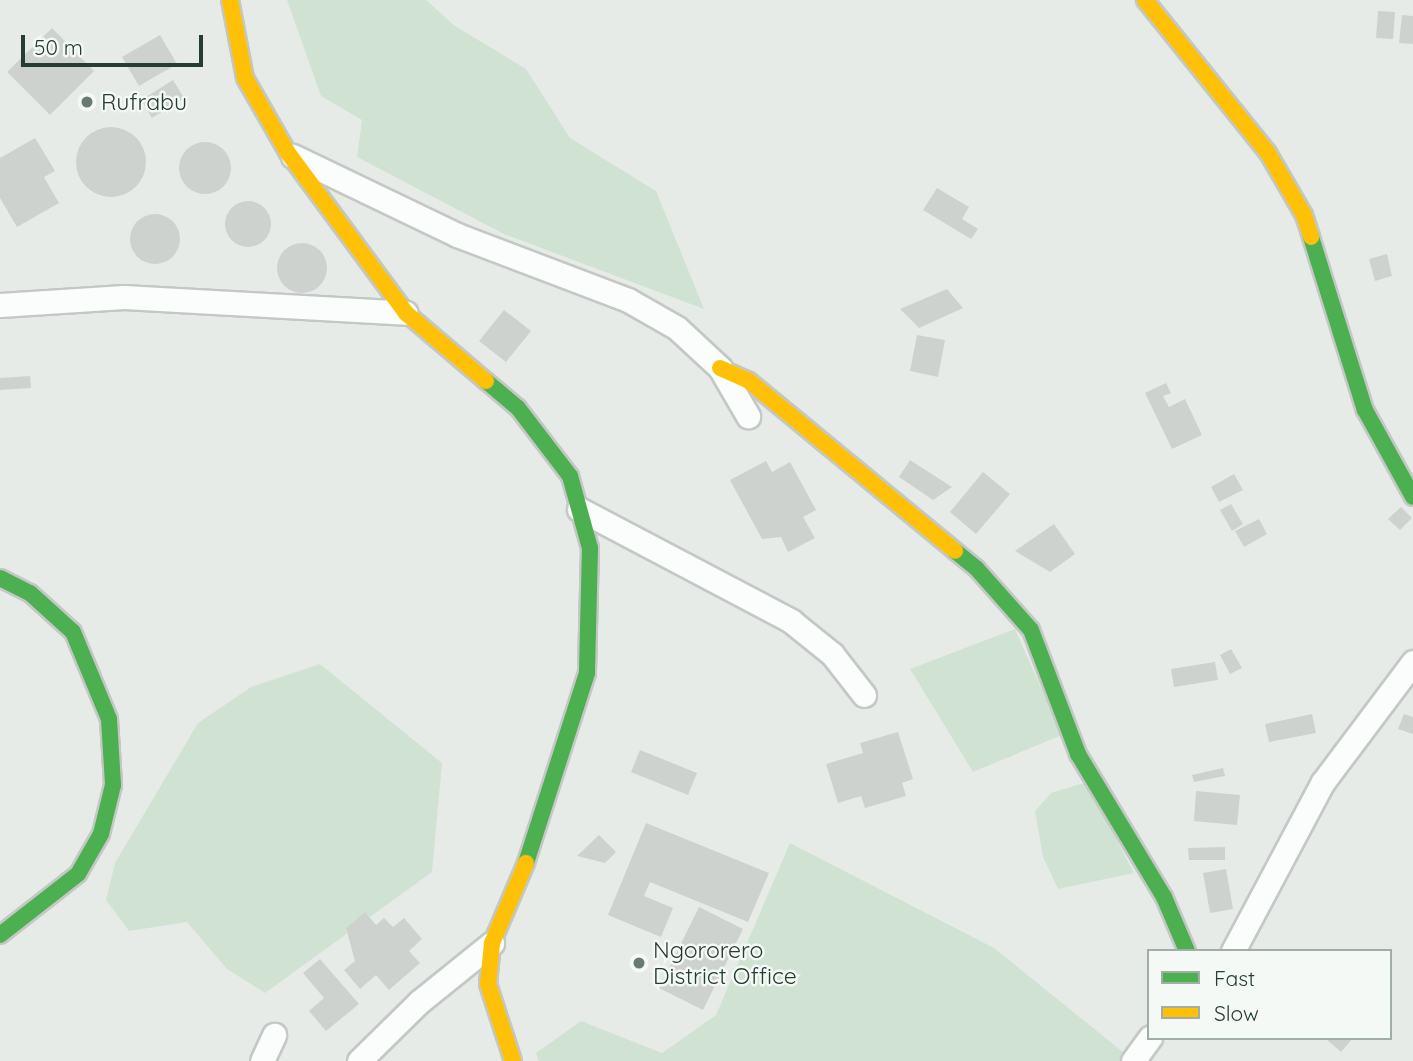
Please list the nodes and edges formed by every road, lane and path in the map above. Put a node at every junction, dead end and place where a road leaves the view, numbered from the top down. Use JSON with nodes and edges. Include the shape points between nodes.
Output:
{"nodes":[{"id":1,"x":230,"y":0,"type":"edge"},
{"id":2,"x":1145,"y":0,"type":"edge"},
{"id":3,"x":288,"y":153,"type":"junction"},
{"id":4,"x":0,"y":306,"type":"edge"},
{"id":5,"x":406,"y":313,"type":"junction"},
{"id":6,"x":720,"y":368,"type":"junction"},
{"id":7,"x":748,"y":416,"type":"dead end"},
{"id":8,"x":1413,"y":497,"type":"edge"},
{"id":9,"x":579,"y":509,"type":"junction"},
{"id":10,"x":0,"y":578,"type":"edge"},
{"id":11,"x":1413,"y":662,"type":"edge"},
{"id":12,"x":864,"y":695,"type":"dead end"},
{"id":13,"x":0,"y":935,"type":"edge"},
{"id":14,"x":492,"y":943,"type":"junction"},
{"id":15,"x":1185,"y":949,"type":"edge"},
{"id":16,"x":1234,"y":949,"type":"edge"},
{"id":17,"x":274,"y":1035,"type":"dead end"},
{"id":18,"x":1149,"y":1040,"type":"edge"},
{"id":19,"x":262,"y":1061,"type":"edge"},
{"id":20,"x":359,"y":1061,"type":"edge"},
{"id":21,"x":513,"y":1061,"type":"edge"},
{"id":22,"x":1133,"y":1061,"type":"edge"}],
"edges":[{"from":1,"to":3,"type":"street","via":[[245,78]]},
{"from":2,"to":8,"type":"street","via":[[1268,153],[1304,215],[1365,410]]},
{"from":3,"to":5,"type":"street"},
{"from":3,"to":6,"type":"street","via":[[457,235],[628,300],[677,328]]},
{"from":4,"to":5,"type":"street","via":[[124,298]]},
{"from":5,"to":9,"type":"street","via":[[518,408],[570,475]]},
{"from":6,"to":7,"type":"street"},
{"from":6,"to":15,"type":"street","via":[[749,381],[838,459],[977,569],[1031,629],[1078,754],[1164,897]]},
{"from":9,"to":12,"type":"street","via":[[791,621],[832,654]]},
{"from":9,"to":14,"type":"street","via":[[590,548],[587,673],[515,897]]},
{"from":10,"to":13,"type":"street","via":[[30,593],[73,632],[109,719],[113,785],[101,834],[78,874]]},
{"from":11,"to":16,"type":"street","via":[[1323,782]]},
{"from":14,"to":20,"type":"street","via":[[419,1002]]},
{"from":14,"to":21,"type":"street","via":[[488,984]]},
{"from":17,"to":19,"type":"street"},
{"from":18,"to":22,"type":"street"}]}
